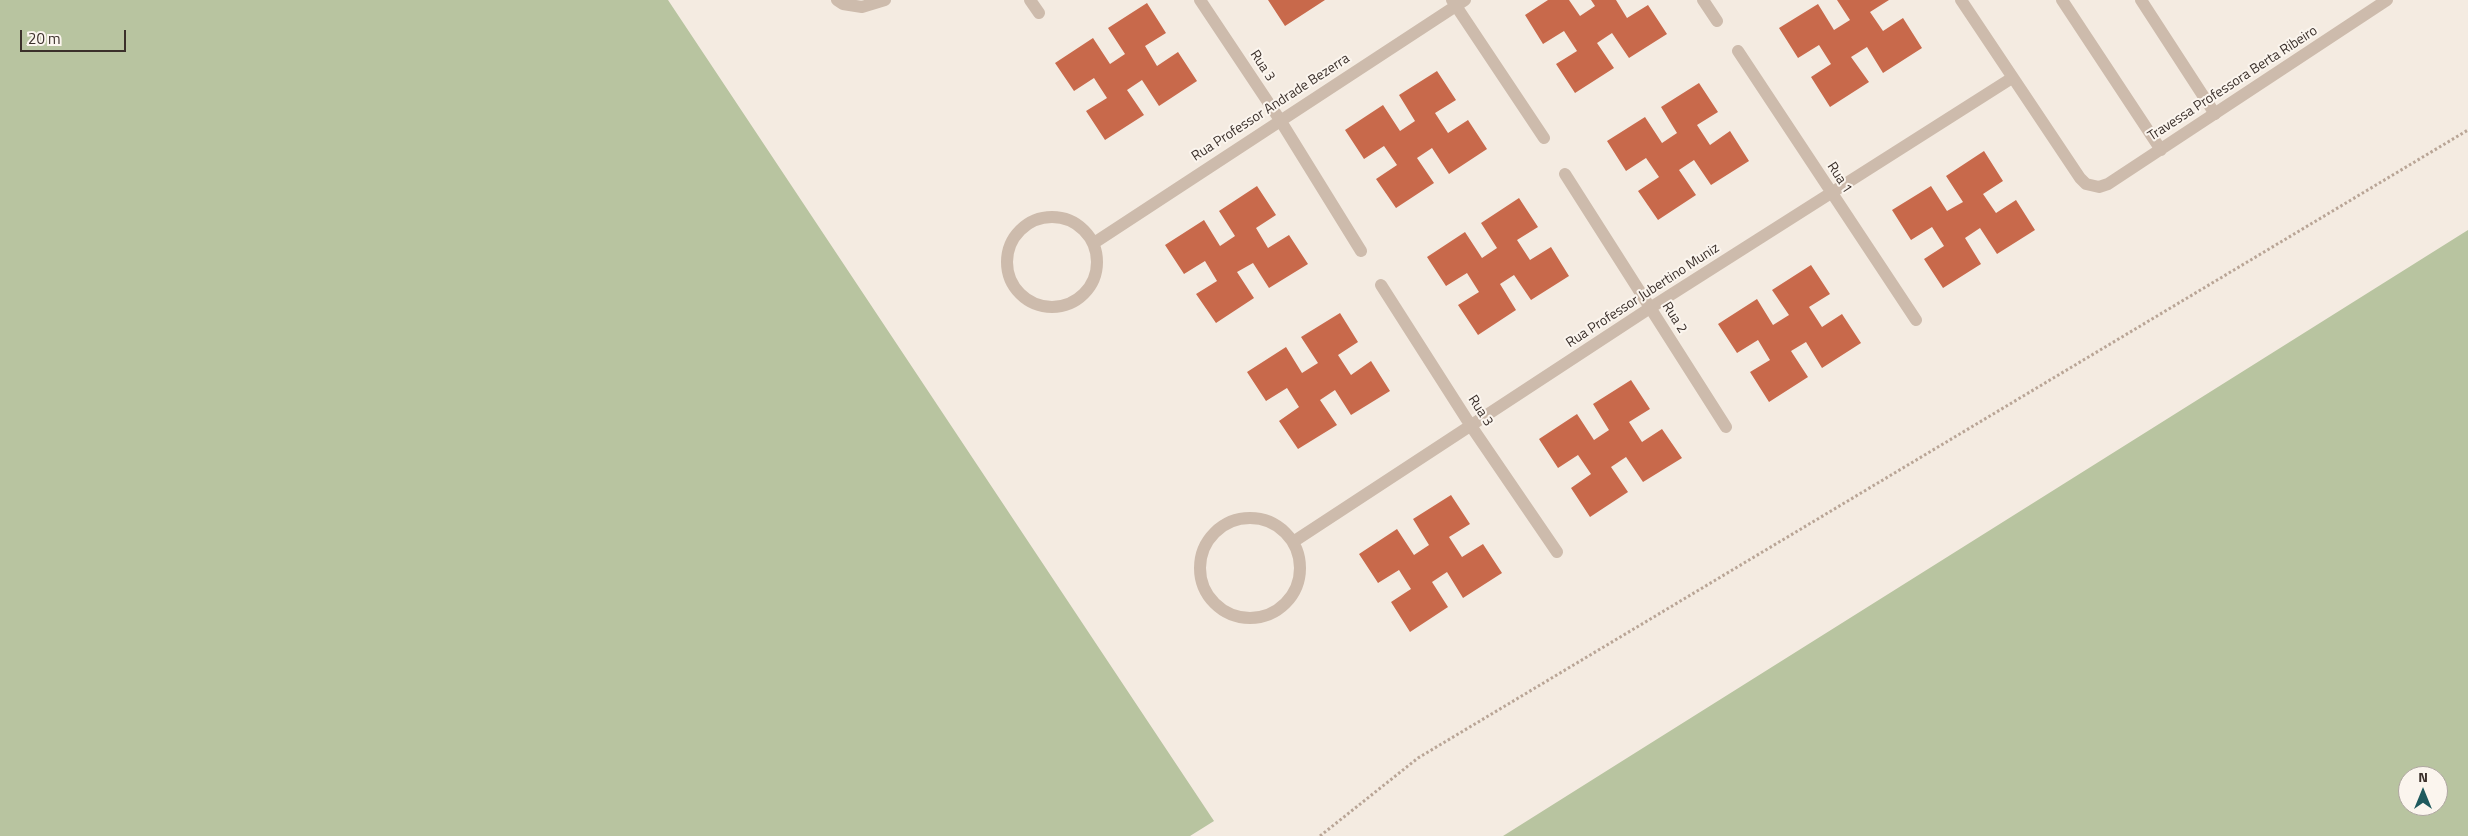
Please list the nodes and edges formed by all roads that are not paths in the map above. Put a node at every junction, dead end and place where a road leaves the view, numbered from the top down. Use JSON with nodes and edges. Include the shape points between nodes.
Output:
{"nodes":[{"id":1,"x":837,"y":0,"type":"edge"},
{"id":2,"x":885,"y":0,"type":"edge"},
{"id":3,"x":1030,"y":0,"type":"edge"},
{"id":4,"x":1200,"y":0,"type":"edge"},
{"id":5,"x":1703,"y":0,"type":"edge"},
{"id":6,"x":1961,"y":0,"type":"edge"},
{"id":7,"x":2062,"y":0,"type":"edge"},
{"id":8,"x":2141,"y":0,"type":"edge"},
{"id":9,"x":2387,"y":0,"type":"edge"},
{"id":10,"x":1458,"y":2,"type":"edge"},
{"id":11,"x":1039,"y":13,"type":"dead end"},
{"id":12,"x":1717,"y":21,"type":"dead end"},
{"id":13,"x":1738,"y":51,"type":"dead end"},
{"id":14,"x":2012,"y":78,"type":"junction"},
{"id":15,"x":2215,"y":114,"type":"junction"},
{"id":16,"x":1280,"y":120,"type":"junction"},
{"id":17,"x":1544,"y":138,"type":"dead end"},
{"id":18,"x":2161,"y":150,"type":"junction"},
{"id":19,"x":1565,"y":174,"type":"dead end"},
{"id":20,"x":1831,"y":194,"type":"junction"},
{"id":21,"x":1094,"y":242,"type":"junction"},
{"id":22,"x":1361,"y":251,"type":"dead end"},
{"id":23,"x":1381,"y":285,"type":"dead end"},
{"id":24,"x":1650,"y":308,"type":"junction"},
{"id":25,"x":1916,"y":320,"type":"dead end"},
{"id":26,"x":1471,"y":426,"type":"junction"},
{"id":27,"x":1726,"y":427,"type":"dead end"},
{"id":28,"x":1293,"y":542,"type":"junction"},
{"id":29,"x":1557,"y":552,"type":"dead end"}],
"edges":[{"from":1,"to":2,"type":"street","via":[[862,7]]},
{"from":3,"to":11,"type":"street"},
{"from":4,"to":16,"type":"street","name":"Rua 3"},
{"from":5,"to":12,"type":"street"},
{"from":6,"to":14,"type":"street"},
{"from":7,"to":18,"type":"street"},
{"from":8,"to":15,"type":"street"},
{"from":9,"to":15,"type":"street","name":"Travessa Professora Berta Ribeiro"},
{"from":10,"to":16,"type":"street","name":"Rua Professor Andrade Bezerra"},
{"from":10,"to":17,"type":"street"},
{"from":13,"to":20,"type":"street","name":"Rua 1"},
{"from":14,"to":18,"type":"street","name":"Travessa Professora Berta Ribeiro","via":[[2080,178],[2093,186],[2108,184]]},
{"from":14,"to":20,"type":"street","name":"Rua Professor Jubertino Muniz"},
{"from":15,"to":18,"type":"street","name":"Travessa Professora Berta Ribeiro"},
{"from":16,"to":21,"type":"street","name":"Rua Professor Andrade Bezerra"},
{"from":16,"to":22,"type":"street","name":"Rua 3"},
{"from":19,"to":24,"type":"street","name":"Rua 2"},
{"from":20,"to":24,"type":"street","name":"Rua Professor Jubertino Muniz"},
{"from":20,"to":25,"type":"street","name":"Rua 1"},
{"from":21,"to":21,"type":"street","via":[[1073,222],[1059,217],[1038,218],[1018,230],[1007,249],[1006,271],[1016,291],[1033,304],[1055,308],[1076,301],[1091,285],[1098,264]]},
{"from":23,"to":26,"type":"street","name":"Rua 3"},
{"from":24,"to":26,"type":"street","name":"Rua Professor Jubertino Muniz"},
{"from":24,"to":27,"type":"street","name":"Rua 2"},
{"from":26,"to":28,"type":"street","name":"Rua Professor Jubertino Muniz"},
{"from":26,"to":29,"type":"street","name":"Rua 3"},
{"from":28,"to":28,"type":"street","via":[[1278,525],[1256,518],[1234,520],[1215,531],[1202,550],[1199,572],[1206,594],[1222,610],[1243,618],[1266,615],[1285,604],[1298,585],[1300,563]]}]}
